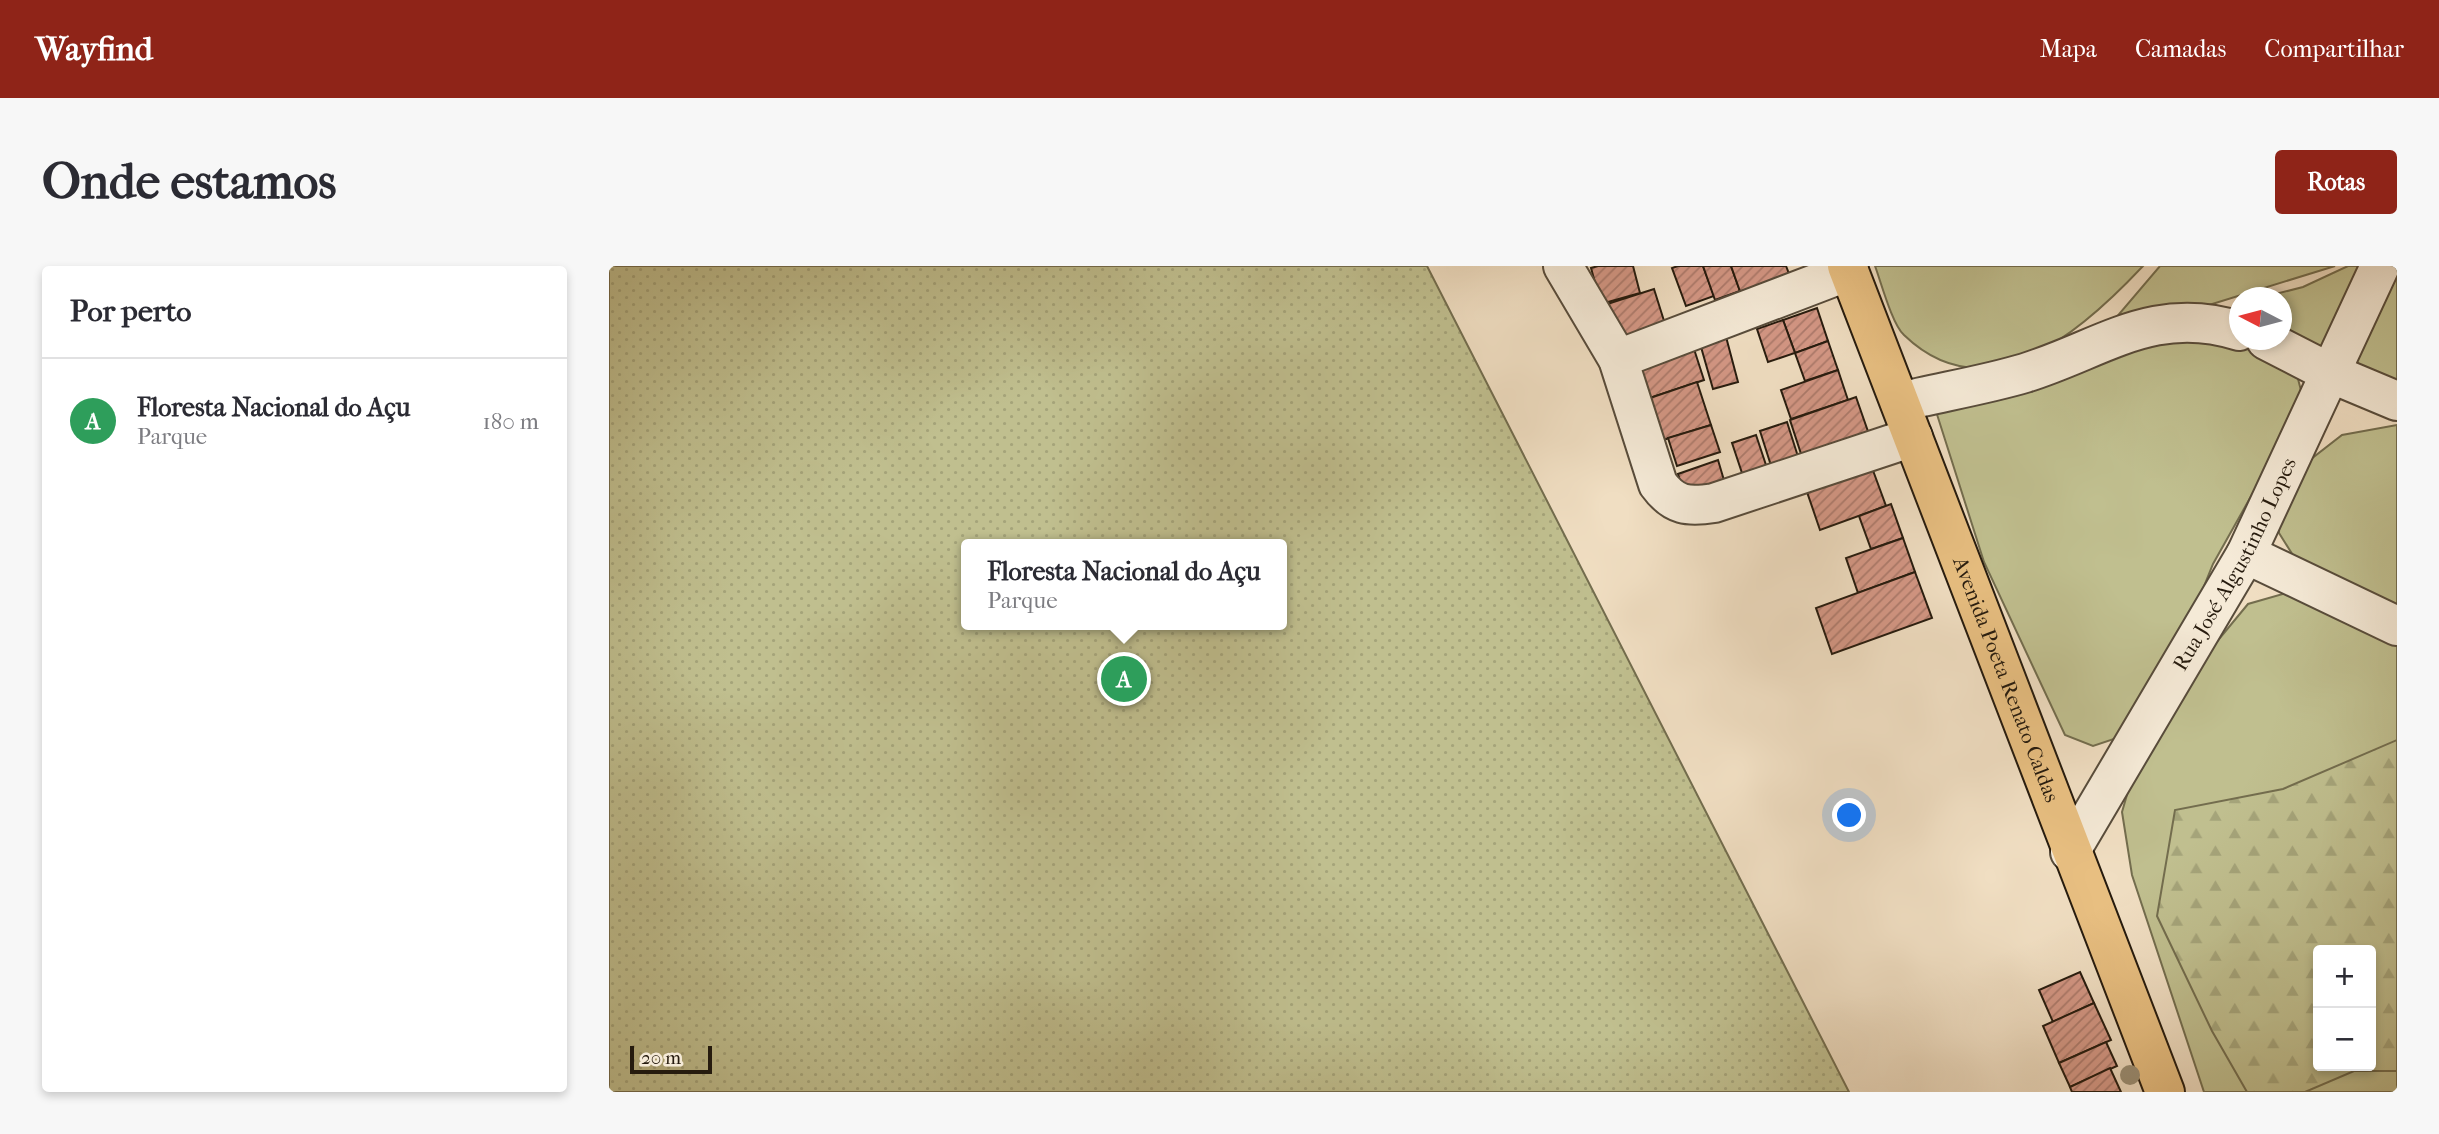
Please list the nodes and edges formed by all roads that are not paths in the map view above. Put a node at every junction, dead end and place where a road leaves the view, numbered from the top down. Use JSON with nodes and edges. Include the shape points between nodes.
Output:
{"nodes":[{"id":1,"x":1563,"y":266,"type":"edge"},
{"id":2,"x":2380,"y":266,"type":"edge"},
{"id":3,"x":1848,"y":268,"type":"edge"},
{"id":4,"x":2229,"y":329,"type":"edge"},
{"id":5,"x":2285,"y":350,"type":"edge"},
{"id":6,"x":1618,"y":359,"type":"junction"},
{"id":7,"x":2330,"y":373,"type":"junction"},
{"id":8,"x":2397,"y":401,"type":"edge"},
{"id":9,"x":1900,"y":402,"type":"junction"},
{"id":10,"x":1913,"y":437,"type":"junction"},
{"id":11,"x":2246,"y":554,"type":"junction"},
{"id":12,"x":2397,"y":626,"type":"edge"},
{"id":13,"x":2070,"y":852,"type":"junction"},
{"id":14,"x":2165,"y":1092,"type":"edge"}],
"edges":[{"from":1,"to":6,"type":"street"},
{"from":2,"to":7,"type":"street","name":"Rua José Algustinho Lopes"},
{"from":3,"to":6,"type":"street"},
{"from":3,"to":9,"type":"main road","name":"Avenida Poeta Renato Caldas"},
{"from":4,"to":9,"type":"street","via":[[2171,321],[2132,331],[2025,373]]},
{"from":5,"to":7,"type":"street"},
{"from":6,"to":10,"type":"street","via":[[1658,484],[1670,500],[1690,507]]},
{"from":7,"to":8,"type":"street"},
{"from":7,"to":11,"type":"street","name":"Rua José Algustinho Lopes"},
{"from":9,"to":10,"type":"main road","name":"Avenida Poeta Renato Caldas"},
{"from":10,"to":13,"type":"main road","name":"Avenida Poeta Renato Caldas"},
{"from":11,"to":12,"type":"street"},
{"from":11,"to":13,"type":"street","name":"Rua José Algustinho Lopes"},
{"from":13,"to":14,"type":"main road","name":"Avenida Poeta Renato Caldas"}]}
